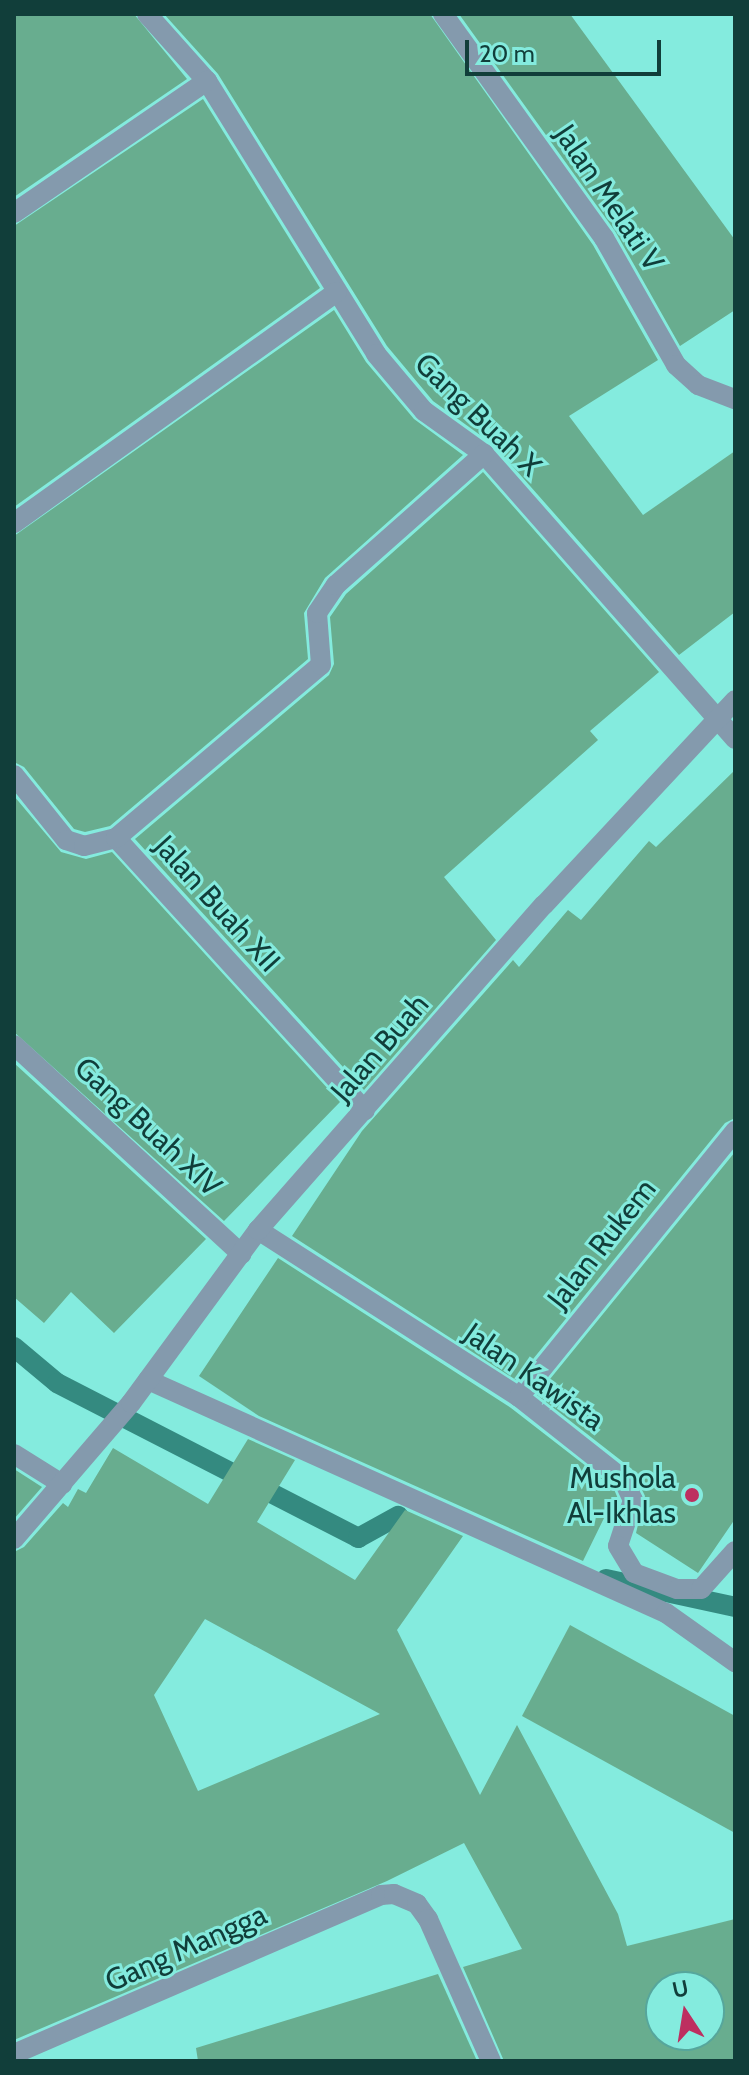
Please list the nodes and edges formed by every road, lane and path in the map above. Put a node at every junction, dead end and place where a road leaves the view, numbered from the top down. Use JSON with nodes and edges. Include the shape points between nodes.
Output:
{"nodes":[{"id":1,"x":147,"y":14,"type":"edge"},
{"id":2,"x":443,"y":14,"type":"edge"},
{"id":3,"x":207,"y":81,"type":"junction"},
{"id":4,"x":14,"y":213,"type":"edge"},
{"id":5,"x":337,"y":292,"type":"junction"},
{"id":6,"x":735,"y":399,"type":"edge"},
{"id":7,"x":484,"y":454,"type":"junction"},
{"id":8,"x":14,"y":523,"type":"edge"},
{"id":9,"x":735,"y":700,"type":"edge"},
{"id":10,"x":717,"y":718,"type":"junction"},
{"id":11,"x":735,"y":739,"type":"edge"},
{"id":12,"x":14,"y":775,"type":"edge"},
{"id":13,"x":116,"y":838,"type":"junction"},
{"id":14,"x":14,"y":1045,"type":"edge"},
{"id":15,"x":365,"y":1111,"type":"junction"},
{"id":16,"x":735,"y":1131,"type":"edge"},
{"id":17,"x":258,"y":1230,"type":"junction"},
{"id":18,"x":241,"y":1254,"type":"junction"},
{"id":19,"x":148,"y":1380,"type":"junction"},
{"id":20,"x":519,"y":1397,"type":"junction"},
{"id":21,"x":14,"y":1454,"type":"edge"},
{"id":22,"x":62,"y":1484,"type":"junction"},
{"id":23,"x":14,"y":1539,"type":"edge"},
{"id":24,"x":735,"y":1551,"type":"edge"},
{"id":25,"x":735,"y":1662,"type":"edge"},
{"id":26,"x":14,"y":2054,"type":"edge"},
{"id":27,"x":491,"y":2061,"type":"edge"}],
"edges":[{"from":1,"to":3,"type":"street","name":"Gang Buah X"},
{"from":2,"to":6,"type":"street","name":"Jalan Melati V","via":[[604,238],[676,365],[698,385]]},
{"from":3,"to":4,"type":"street"},
{"from":3,"to":5,"type":"street","name":"Gang Buah X"},
{"from":5,"to":7,"type":"street","name":"Gang Buah X","via":[[376,354],[424,411]]},
{"from":5,"to":8,"type":"street"},
{"from":7,"to":10,"type":"street","name":"Gang Buah X","via":[[601,593]]},
{"from":7,"to":13,"type":"street","via":[[336,585],[317,613],[321,665]]},
{"from":9,"to":10,"type":"street","name":"Jalan Buah"},
{"from":10,"to":11,"type":"street"},
{"from":10,"to":15,"type":"street","name":"Jalan Buah","via":[[544,905]]},
{"from":12,"to":13,"type":"street","name":"Jalan Buah XII","via":[[66,840],[84,846]]},
{"from":13,"to":15,"type":"street","name":"Jalan Buah XII"},
{"from":14,"to":18,"type":"street","name":"Gang Buah XIV"},
{"from":15,"to":17,"type":"street","name":"Jalan Buah"},
{"from":16,"to":20,"type":"street","name":"Jalan Rukem"},
{"from":17,"to":18,"type":"street","name":"Jalan Buah"},
{"from":17,"to":20,"type":"street","name":"Jalan Kawista"},
{"from":18,"to":19,"type":"street","name":"Jalan Buah"},
{"from":19,"to":22,"type":"street","name":"Jalan Buah"},
{"from":19,"to":25,"type":"street","via":[[666,1613]]},
{"from":20,"to":24,"type":"street","name":"Jalan Kawista","via":[[630,1488],[633,1500],[618,1546],[634,1573],[677,1589],[701,1589]]},
{"from":21,"to":22,"type":"street"},
{"from":22,"to":23,"type":"street","name":"Jalan Buah"},
{"from":26,"to":27,"type":"street","name":"Gang Mangga","via":[[381,1895],[401,1895],[423,1910]]}]}
